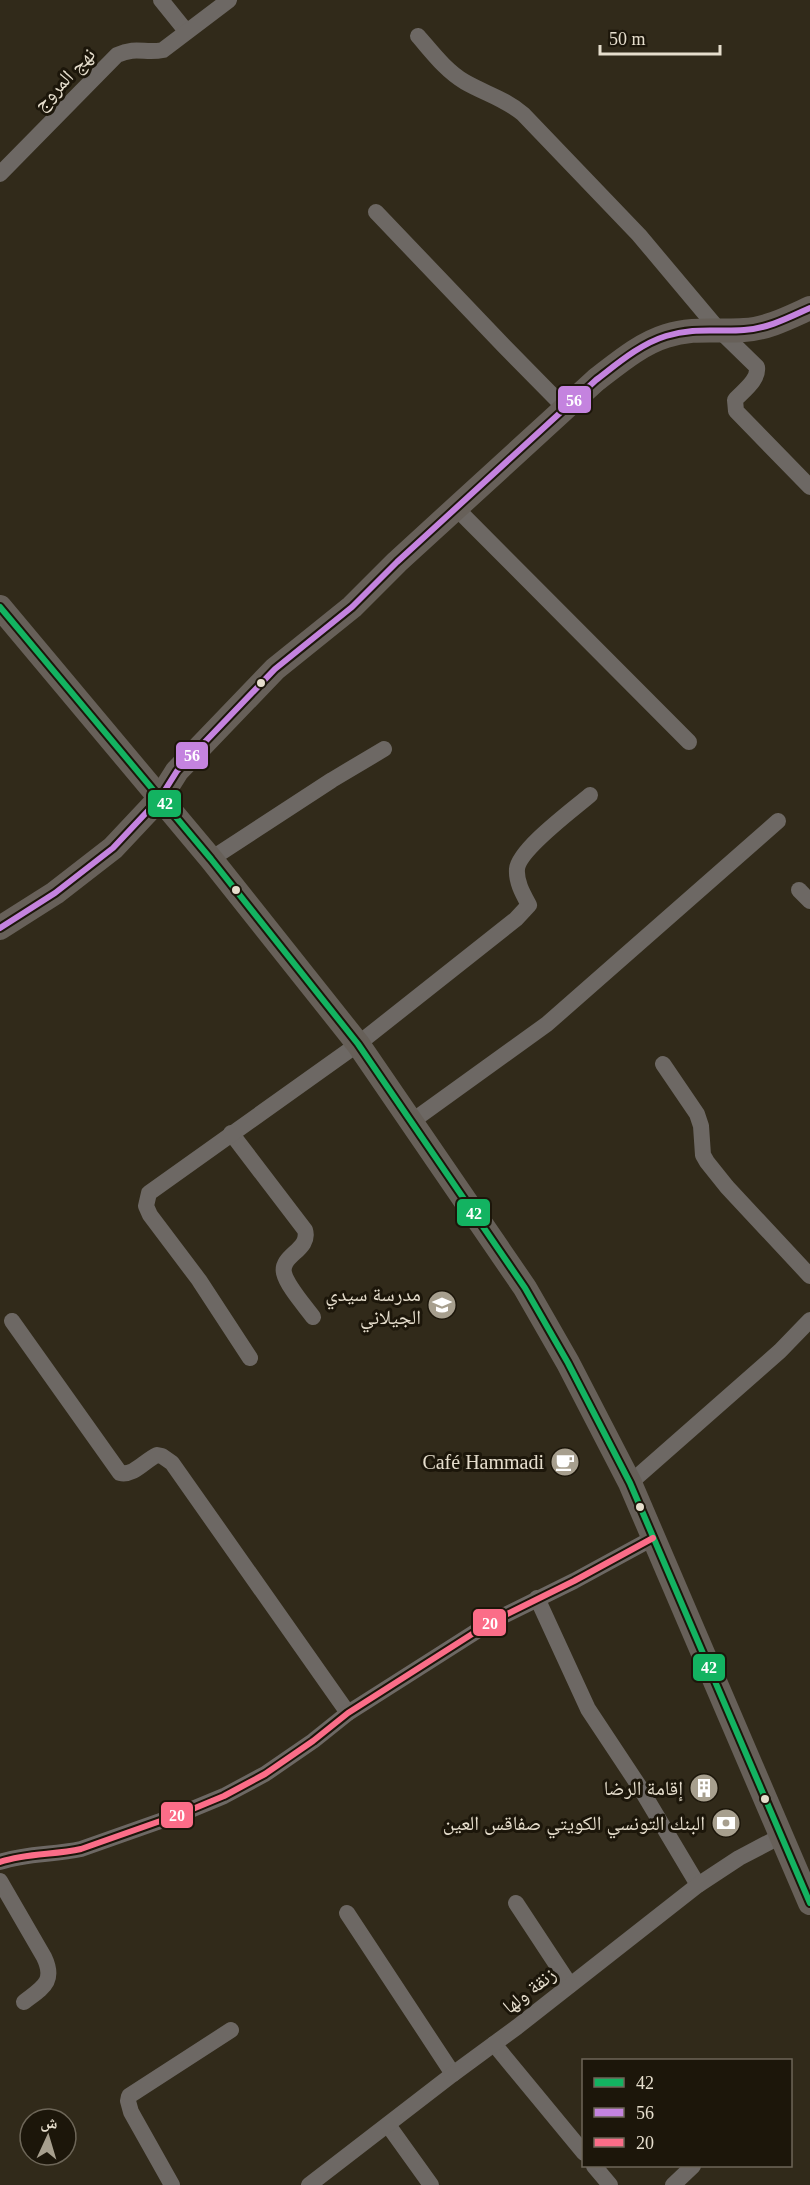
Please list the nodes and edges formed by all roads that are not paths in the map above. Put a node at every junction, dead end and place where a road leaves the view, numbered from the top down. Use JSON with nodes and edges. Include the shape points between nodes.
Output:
{"nodes":[{"id":1,"x":161,"y":0,"type":"edge"},
{"id":2,"x":230,"y":0,"type":"edge"},
{"id":3,"x":186,"y":31,"type":"junction"},
{"id":4,"x":418,"y":36,"type":"dead end"},
{"id":5,"x":0,"y":174,"type":"edge"},
{"id":6,"x":376,"y":212,"type":"dead end"},
{"id":7,"x":810,"y":308,"type":"edge"},
{"id":8,"x":718,"y":329,"type":"junction"},
{"id":9,"x":566,"y":409,"type":"junction"},
{"id":10,"x":810,"y":487,"type":"edge"},
{"id":11,"x":456,"y":508,"type":"junction"},
{"id":12,"x":0,"y":607,"type":"edge"},
{"id":13,"x":689,"y":742,"type":"dead end"},
{"id":14,"x":384,"y":749,"type":"dead end"},
{"id":15,"x":590,"y":795,"type":"dead end"},
{"id":16,"x":160,"y":798,"type":"junction"},
{"id":17,"x":778,"y":821,"type":"dead end"},
{"id":18,"x":211,"y":859,"type":"junction"},
{"id":19,"x":0,"y":928,"type":"edge"},
{"id":20,"x":358,"y":1044,"type":"junction"},
{"id":21,"x":663,"y":1064,"type":"dead end"},
{"id":22,"x":411,"y":1122,"type":"junction"},
{"id":23,"x":231,"y":1133,"type":"junction"},
{"id":24,"x":810,"y":1276,"type":"edge"},
{"id":25,"x":313,"y":1317,"type":"dead end"},
{"id":26,"x":810,"y":1320,"type":"edge"},
{"id":27,"x":12,"y":1321,"type":"dead end"},
{"id":28,"x":250,"y":1358,"type":"dead end"},
{"id":29,"x":630,"y":1483,"type":"junction"},
{"id":30,"x":653,"y":1538,"type":"junction"},
{"id":31,"x":537,"y":1598,"type":"junction"},
{"id":32,"x":348,"y":1713,"type":"junction"},
{"id":33,"x":780,"y":1836,"type":"junction"},
{"id":34,"x":0,"y":1862,"type":"edge"},
{"id":35,"x":0,"y":1881,"type":"edge"},
{"id":36,"x":698,"y":1885,"type":"junction"},
{"id":37,"x":516,"y":1903,"type":"dead end"},
{"id":38,"x":810,"y":1903,"type":"edge"},
{"id":39,"x":347,"y":1913,"type":"dead end"},
{"id":40,"x":570,"y":1985,"type":"junction"},
{"id":41,"x":24,"y":2002,"type":"dead end"},
{"id":42,"x":231,"y":2030,"type":"dead end"},
{"id":43,"x":494,"y":2044,"type":"junction"},
{"id":44,"x":453,"y":2074,"type":"junction"},
{"id":45,"x":388,"y":2125,"type":"junction"},
{"id":46,"x":582,"y":2151,"type":"edge"},
{"id":47,"x":595,"y":2167,"type":"edge"},
{"id":48,"x":692,"y":2167,"type":"edge"},
{"id":49,"x":172,"y":2185,"type":"edge"},
{"id":50,"x":309,"y":2185,"type":"edge"},
{"id":51,"x":431,"y":2185,"type":"edge"},
{"id":52,"x":610,"y":2185,"type":"edge"},
{"id":53,"x":673,"y":2185,"type":"edge"}],
"edges":[{"from":1,"to":3,"type":"street"},
{"from":2,"to":3,"type":"street","name":"نهج المروج"},
{"from":3,"to":5,"type":"street","name":"نهج المروج","via":[[163,50],[128,50],[117,55]]},
{"from":4,"to":8,"type":"street","via":[[464,82],[510,102],[523,114],[639,235]]},
{"from":6,"to":9,"type":"street"},
{"from":7,"to":8,"type":"main road","via":[[746,331]]},
{"from":8,"to":9,"type":"main road","via":[[664,337],[630,355]]},
{"from":8,"to":10,"type":"street","via":[[757,367],[758,373],[735,400],[736,411]]},
{"from":9,"to":11,"type":"main road"},
{"from":11,"to":13,"type":"street"},
{"from":11,"to":16,"type":"main road","via":[[352,607],[275,669],[177,771]]},
{"from":12,"to":16,"type":"main road"},
{"from":14,"to":18,"type":"street"},
{"from":15,"to":20,"type":"street","via":[[521,858],[517,867],[520,889],[529,905],[516,919]]},
{"from":16,"to":18,"type":"main road"},
{"from":16,"to":19,"type":"main road","via":[[113,848]]},
{"from":17,"to":22,"type":"street","via":[[547,1024]]},
{"from":18,"to":20,"type":"main road"},
{"from":20,"to":22,"type":"main road"},
{"from":20,"to":23,"type":"street"},
{"from":21,"to":24,"type":"street","via":[[697,1114],[707,1162]]},
{"from":22,"to":29,"type":"main road","via":[[525,1288]]},
{"from":23,"to":25,"type":"street","via":[[305,1230],[304,1243],[285,1264],[284,1271]]},
{"from":23,"to":28,"type":"street","via":[[149,1193],[146,1206]]},
{"from":26,"to":29,"type":"street"},
{"from":27,"to":32,"type":"street","via":[[120,1473],[132,1472],[157,1455],[172,1463]]},
{"from":29,"to":30,"type":"main road"},
{"from":30,"to":31,"type":"street"},
{"from":30,"to":33,"type":"main road"},
{"from":31,"to":32,"type":"street","via":[[491,1622]]},
{"from":31,"to":36,"type":"street","via":[[588,1709]]},
{"from":32,"to":34,"type":"street","via":[[265,1774],[204,1805],[81,1849]]},
{"from":33,"to":36,"type":"street","name":"زنقة ولها"},
{"from":33,"to":38,"type":"main road"},
{"from":35,"to":41,"type":"street","via":[[49,1970],[44,1987]]},
{"from":36,"to":40,"type":"street","name":"زنقة ولها"},
{"from":37,"to":40,"type":"street"},
{"from":39,"to":44,"type":"street"},
{"from":40,"to":43,"type":"street","name":"زنقة ولها"},
{"from":42,"to":49,"type":"street","via":[[129,2096],[131,2112]]},
{"from":43,"to":44,"type":"street","name":"زنقة ولها"},
{"from":43,"to":46,"type":"street"},
{"from":44,"to":45,"type":"street","name":"زنقة ولها"},
{"from":45,"to":50,"type":"street","name":"زنقة ولها"},
{"from":45,"to":51,"type":"street"},
{"from":47,"to":52,"type":"street"},
{"from":48,"to":53,"type":"street"}]}
